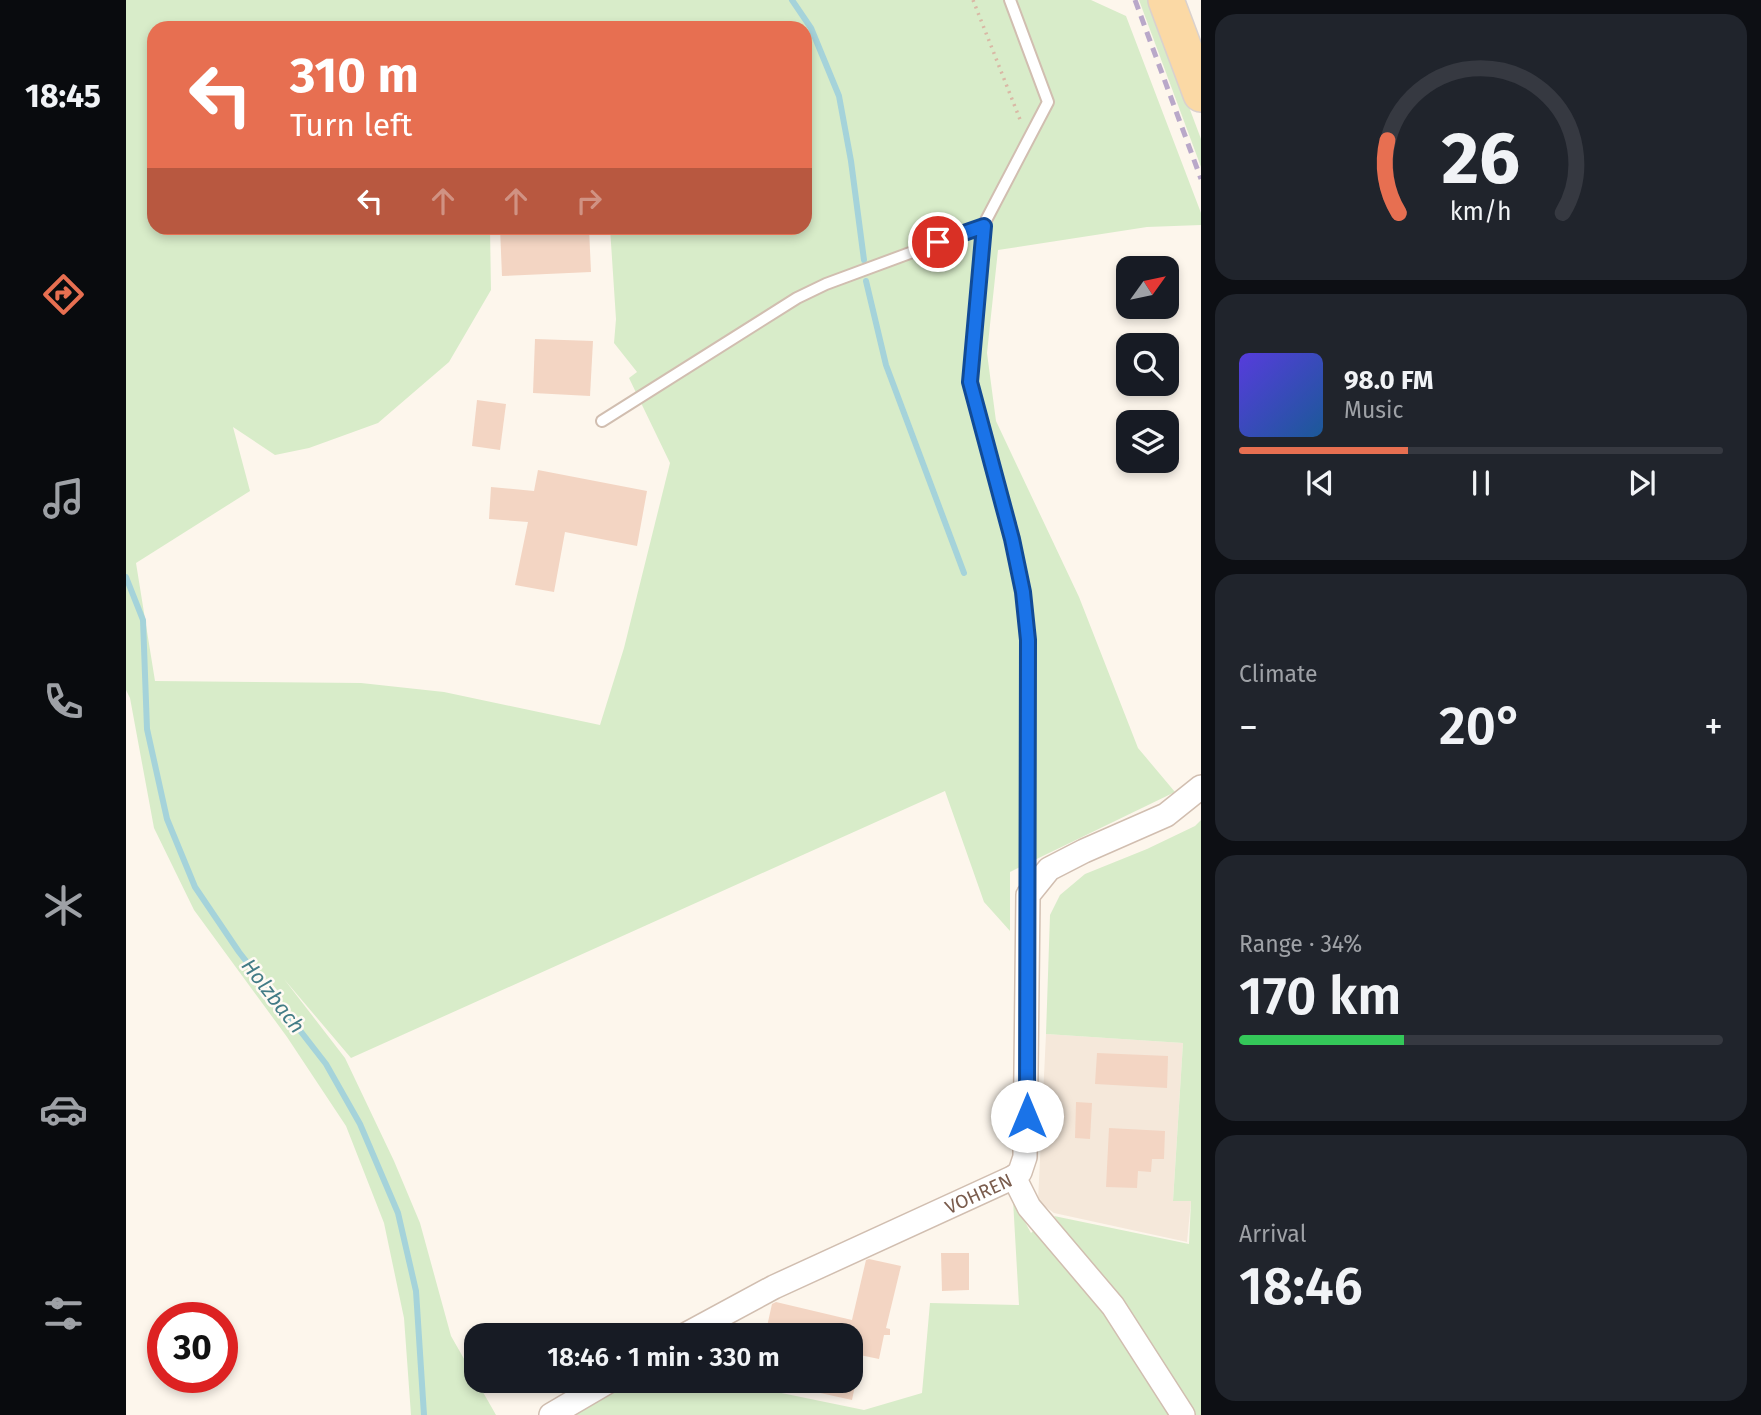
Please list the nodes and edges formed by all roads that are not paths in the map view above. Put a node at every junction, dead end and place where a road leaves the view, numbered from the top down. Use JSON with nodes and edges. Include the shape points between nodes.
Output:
{"nodes":[{"id":1,"x":1010,"y":0,"type":"edge"},
{"id":2,"x":1166,"y":0,"type":"edge"},
{"id":3,"x":1201,"y":94,"type":"edge"},
{"id":4,"x":984,"y":226,"type":"junction"},
{"id":5,"x":602,"y":421,"type":"dead end"},
{"id":6,"x":1201,"y":788,"type":"edge"},
{"id":7,"x":1028,"y":850,"type":"junction"},
{"id":8,"x":1049,"y":869,"type":"junction"},
{"id":9,"x":1028,"y":895,"type":"junction"},
{"id":10,"x":1014,"y":1177,"type":"junction"},
{"id":11,"x":707,"y":1323,"type":"edge"},
{"id":12,"x":589,"y":1393,"type":"edge"},
{"id":13,"x":551,"y":1415,"type":"edge"},
{"id":14,"x":1183,"y":1415,"type":"edge"}],
"edges":[{"from":1,"to":4,"type":"lane","via":[[1048,102]]},
{"from":2,"to":3,"type":"main road"},
{"from":4,"to":5,"type":"lane","via":[[796,298]]},
{"from":4,"to":7,"type":"lane","name":"VOHREN","via":[[970,382],[1023,592],[1028,640]]},
{"from":6,"to":8,"type":"street","via":[[1166,815]]},
{"from":7,"to":8,"type":"lane","via":[[1037,863]]},
{"from":7,"to":9,"type":"lane","name":"VOHREN"},
{"from":8,"to":9,"type":"street"},
{"from":9,"to":10,"type":"street","name":"VOHREN","via":[[1025,1157]]},
{"from":10,"to":11,"type":"street","name":"VOHREN","via":[[774,1286]]},
{"from":10,"to":14,"type":"street","via":[[1029,1208],[1113,1306]]},
{"from":12,"to":13,"type":"street"}]}
